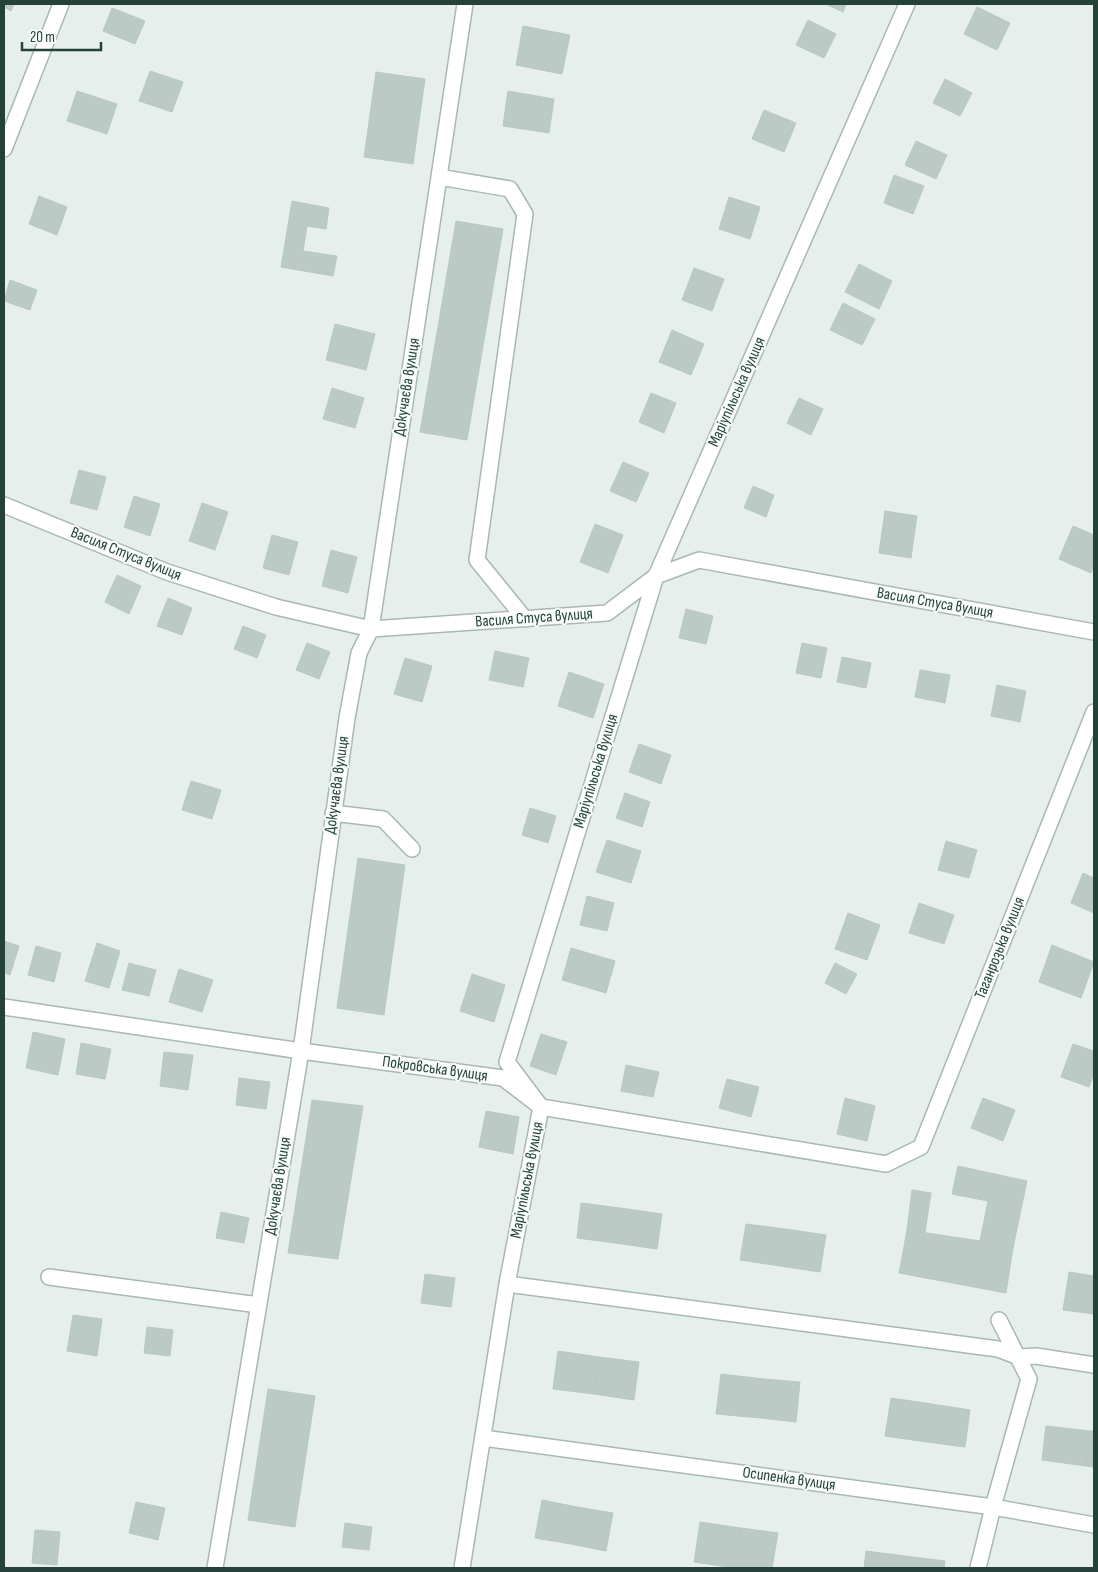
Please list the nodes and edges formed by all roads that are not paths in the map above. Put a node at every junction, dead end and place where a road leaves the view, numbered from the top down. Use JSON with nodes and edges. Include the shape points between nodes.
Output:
{"nodes":[{"id":1,"x":61,"y":4,"type":"edge"},
{"id":2,"x":465,"y":4,"type":"edge"},
{"id":3,"x":907,"y":4,"type":"edge"},
{"id":4,"x":4,"y":148,"type":"edge"},
{"id":5,"x":439,"y":177,"type":"junction"},
{"id":6,"x":4,"y":505,"type":"edge"},
{"id":7,"x":656,"y":576,"type":"junction"},
{"id":8,"x":525,"y":619,"type":"junction"},
{"id":9,"x":371,"y":629,"type":"junction"},
{"id":10,"x":1094,"y":632,"type":"edge"},
{"id":11,"x":1094,"y":712,"type":"edge"},
{"id":12,"x":333,"y":813,"type":"junction"},
{"id":13,"x":412,"y":849,"type":"dead end"},
{"id":14,"x":4,"y":1006,"type":"edge"},
{"id":15,"x":301,"y":1051,"type":"junction"},
{"id":16,"x":541,"y":1107,"type":"junction"},
{"id":17,"x":886,"y":1164,"type":"joint"},
{"id":18,"x":48,"y":1277,"type":"dead end"},
{"id":19,"x":507,"y":1284,"type":"junction"},
{"id":20,"x":258,"y":1305,"type":"junction"},
{"id":21,"x":999,"y":1320,"type":"dead end"},
{"id":22,"x":1019,"y":1357,"type":"junction"},
{"id":23,"x":1094,"y":1365,"type":"edge"},
{"id":24,"x":483,"y":1438,"type":"junction"},
{"id":25,"x":993,"y":1507,"type":"junction"},
{"id":26,"x":1094,"y":1525,"type":"edge"},
{"id":27,"x":215,"y":1568,"type":"edge"},
{"id":28,"x":462,"y":1568,"type":"edge"},
{"id":29,"x":978,"y":1568,"type":"edge"}],
"edges":[{"from":1,"to":4,"type":"street"},
{"from":2,"to":5,"type":"street","name":"Докучаєва вулиця"},
{"from":3,"to":7,"type":"street","name":"Маріупільська вулиця"},
{"from":5,"to":8,"type":"street","via":[[510,189],[525,214],[477,560]]},
{"from":5,"to":9,"type":"street","name":"Докучаєва вулиця"},
{"from":6,"to":9,"type":"street","name":"Василя Стуса вулиця","via":[[167,572],[276,607]]},
{"from":7,"to":8,"type":"street","name":"Василя Стуса вулиця","via":[[607,613]]},
{"from":7,"to":10,"type":"street","name":"Василя Стуса вулиця","via":[[699,560]]},
{"from":7,"to":16,"type":"street","name":"Маріупільська вулиця","via":[[507,1062]]},
{"from":8,"to":9,"type":"street","name":"Василя Стуса вулиця"},
{"from":9,"to":12,"type":"street","name":"Докучаєва вулиця","via":[[359,653]]},
{"from":11,"to":17,"type":"street","name":"Таганрозька вулиця","via":[[921,1147]]},
{"from":12,"to":13,"type":"street","via":[[383,818]]},
{"from":12,"to":15,"type":"street","name":"Докучаєва вулиця"},
{"from":14,"to":15,"type":"street","name":"Покровська вулиця"},
{"from":15,"to":16,"type":"street","name":"Покровська вулиця","via":[[503,1078]]},
{"from":15,"to":20,"type":"street","name":"Докучаєва вулиця"},
{"from":16,"to":17,"type":"street","name":"Покровська вулиця"},
{"from":16,"to":19,"type":"street","name":"Маріупільська вулиця"},
{"from":18,"to":20,"type":"street"},
{"from":19,"to":22,"type":"street","via":[[998,1349]]},
{"from":19,"to":24,"type":"street","name":"Маріупільська вулиця"},
{"from":20,"to":27,"type":"street","name":"Докучаєва вулиця"},
{"from":21,"to":22,"type":"street"},
{"from":22,"to":23,"type":"street","via":[[1036,1356]]},
{"from":22,"to":25,"type":"street","via":[[1030,1379]]},
{"from":24,"to":25,"type":"street","name":"Осипенка вулиця"},
{"from":24,"to":28,"type":"street","name":"Маріупільська вулиця"},
{"from":25,"to":26,"type":"street","name":"Осипенка вулиця"},
{"from":25,"to":29,"type":"street"}]}
